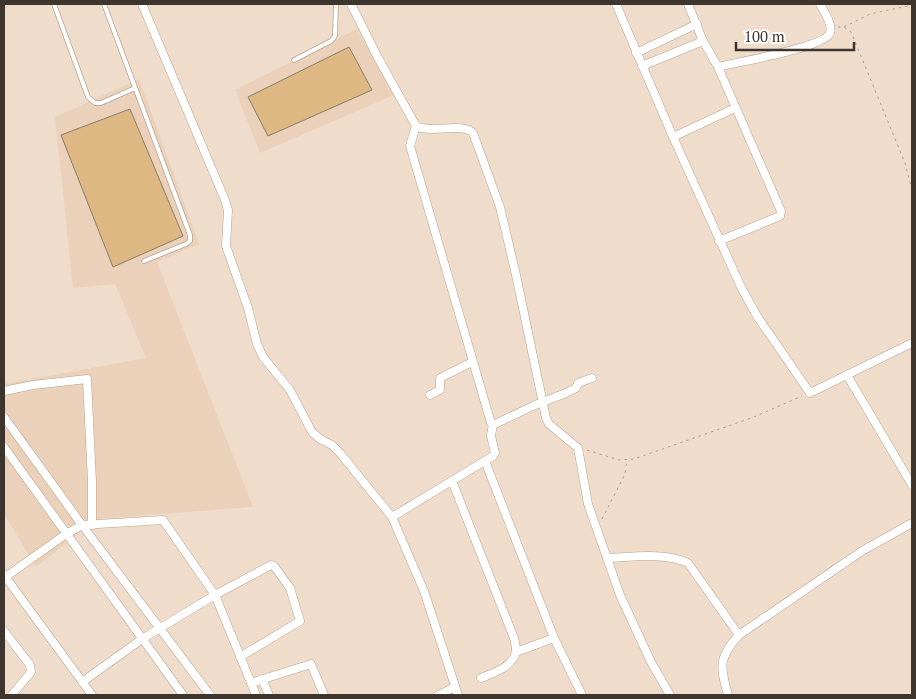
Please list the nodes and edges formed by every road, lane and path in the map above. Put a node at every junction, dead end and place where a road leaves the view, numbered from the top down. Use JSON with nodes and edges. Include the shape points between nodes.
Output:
{"nodes":[{"id":1,"x":54,"y":4,"type":"edge"},
{"id":2,"x":104,"y":4,"type":"edge"},
{"id":3,"x":142,"y":4,"type":"edge"},
{"id":4,"x":336,"y":4,"type":"edge"},
{"id":5,"x":351,"y":4,"type":"edge"},
{"id":6,"x":616,"y":4,"type":"edge"},
{"id":7,"x":688,"y":4,"type":"edge"},
{"id":8,"x":820,"y":4,"type":"edge"},
{"id":9,"x":912,"y":5,"type":"edge"},
{"id":10,"x":697,"y":24,"type":"junction"},
{"id":11,"x":830,"y":27,"type":"junction"},
{"id":12,"x":844,"y":27,"type":"junction"},
{"id":13,"x":703,"y":40,"type":"junction"},
{"id":14,"x":636,"y":53,"type":"junction"},
{"id":15,"x":294,"y":60,"type":"dead end"},
{"id":16,"x":642,"y":66,"type":"junction"},
{"id":17,"x":718,"y":67,"type":"junction"},
{"id":18,"x":135,"y":88,"type":"junction"},
{"id":19,"x":735,"y":108,"type":"junction"},
{"id":20,"x":416,"y":126,"type":"junction"},
{"id":21,"x":673,"y":137,"type":"junction"},
{"id":22,"x":912,"y":190,"type":"edge"},
{"id":23,"x":720,"y":241,"type":"junction"},
{"id":24,"x":144,"y":261,"type":"dead end"},
{"id":25,"x":912,"y":343,"type":"edge"},
{"id":26,"x":472,"y":362,"type":"junction"},
{"id":27,"x":847,"y":375,"type":"junction"},
{"id":28,"x":592,"y":378,"type":"dead end"},
{"id":29,"x":4,"y":391,"type":"edge"},
{"id":30,"x":810,"y":393,"type":"junction"},
{"id":31,"x":430,"y":395,"type":"dead end"},
{"id":32,"x":542,"y":403,"type":"junction"},
{"id":33,"x":4,"y":416,"type":"edge"},
{"id":34,"x":493,"y":424,"type":"junction"},
{"id":35,"x":4,"y":447,"type":"edge"},
{"id":36,"x":578,"y":448,"type":"junction"},
{"id":37,"x":627,"y":460,"type":"junction"},
{"id":38,"x":485,"y":461,"type":"junction"},
{"id":39,"x":910,"y":475,"type":"edge"},
{"id":40,"x":452,"y":481,"type":"junction"},
{"id":41,"x":912,"y":485,"type":"edge"},
{"id":42,"x":392,"y":517,"type":"junction"},
{"id":43,"x":595,"y":523,"type":"junction"},
{"id":44,"x":912,"y":523,"type":"edge"},
{"id":45,"x":92,"y":524,"type":"junction"},
{"id":46,"x":82,"y":525,"type":"junction"},
{"id":47,"x":66,"y":534,"type":"junction"},
{"id":48,"x":608,"y":558,"type":"junction"},
{"id":49,"x":4,"y":577,"type":"edge"},
{"id":50,"x":214,"y":595,"type":"junction"},
{"id":51,"x":159,"y":629,"type":"junction"},
{"id":52,"x":4,"y":631,"type":"edge"},
{"id":53,"x":739,"y":635,"type":"junction"},
{"id":54,"x":554,"y":638,"type":"junction"},
{"id":55,"x":142,"y":639,"type":"junction"},
{"id":56,"x":516,"y":652,"type":"junction"},
{"id":57,"x":240,"y":657,"type":"junction"},
{"id":58,"x":481,"y":678,"type":"dead end"},
{"id":59,"x":262,"y":679,"type":"junction"},
{"id":60,"x":82,"y":682,"type":"junction"},
{"id":61,"x":251,"y":683,"type":"junction"},
{"id":62,"x":455,"y":687,"type":"junction"},
{"id":63,"x":12,"y":695,"type":"edge"},
{"id":64,"x":92,"y":695,"type":"edge"},
{"id":65,"x":183,"y":695,"type":"edge"},
{"id":66,"x":210,"y":695,"type":"edge"},
{"id":67,"x":256,"y":695,"type":"edge"},
{"id":68,"x":269,"y":695,"type":"edge"},
{"id":69,"x":324,"y":695,"type":"edge"},
{"id":70,"x":438,"y":695,"type":"edge"},
{"id":71,"x":458,"y":695,"type":"edge"},
{"id":72,"x":582,"y":695,"type":"edge"},
{"id":73,"x":670,"y":695,"type":"edge"},
{"id":74,"x":728,"y":695,"type":"edge"}],
"edges":[{"from":1,"to":18,"type":"lane","via":[[88,97],[95,103],[101,103]]},
{"from":2,"to":18,"type":"lane"},
{"from":3,"to":42,"type":"street","via":[[228,210],[226,246],[260,350],[290,390],[312,432],[340,453]]},
{"from":4,"to":15,"type":"lane","via":[[335,36]]},
{"from":5,"to":20,"type":"street"},
{"from":6,"to":14,"type":"street"},
{"from":7,"to":10,"type":"street"},
{"from":8,"to":11,"type":"street"},
{"from":9,"to":12,"type":"path","via":[[870,14]]},
{"from":10,"to":13,"type":"street"},
{"from":10,"to":14,"type":"street"},
{"from":11,"to":12,"type":"path"},
{"from":11,"to":17,"type":"street","via":[[827,37],[801,49]]},
{"from":12,"to":22,"type":"path","via":[[851,32],[864,61],[905,163]]},
{"from":13,"to":16,"type":"street"},
{"from":13,"to":17,"type":"street"},
{"from":14,"to":16,"type":"street"},
{"from":16,"to":21,"type":"street"},
{"from":17,"to":19,"type":"street"},
{"from":18,"to":24,"type":"lane","via":[[190,235],[186,244]]},
{"from":19,"to":21,"type":"street"},
{"from":19,"to":23,"type":"street","via":[[781,213]]},
{"from":20,"to":26,"type":"street","via":[[410,146]]},
{"from":20,"to":32,"type":"street","via":[[423,129],[466,129],[473,133],[500,207]]},
{"from":21,"to":23,"type":"street"},
{"from":23,"to":30,"type":"street","via":[[756,316]]},
{"from":25,"to":27,"type":"street"},
{"from":26,"to":31,"type":"street","via":[[440,378],[440,390]]},
{"from":26,"to":34,"type":"street","via":[[489,420]]},
{"from":27,"to":30,"type":"street"},
{"from":27,"to":39,"type":"street"},
{"from":28,"to":32,"type":"street"},
{"from":29,"to":45,"type":"street","via":[[86,378]]},
{"from":30,"to":37,"type":"path","via":[[754,417]]},
{"from":32,"to":34,"type":"street"},
{"from":32,"to":36,"type":"street","via":[[549,424]]},
{"from":33,"to":46,"type":"street"},
{"from":34,"to":38,"type":"street","via":[[491,436],[495,453]]},
{"from":35,"to":47,"type":"street"},
{"from":36,"to":37,"type":"path"},
{"from":36,"to":43,"type":"street","via":[[588,504]]},
{"from":37,"to":43,"type":"path","via":[[625,474],[602,519]]},
{"from":38,"to":40,"type":"street"},
{"from":38,"to":54,"type":"street"},
{"from":39,"to":41,"type":"street"},
{"from":40,"to":42,"type":"street"},
{"from":40,"to":56,"type":"street","via":[[514,638]]},
{"from":42,"to":62,"type":"street","via":[[424,591]]},
{"from":43,"to":48,"type":"street"},
{"from":44,"to":53,"type":"street","via":[[862,551]]},
{"from":45,"to":46,"type":"street"},
{"from":45,"to":50,"type":"street","via":[[163,520]]},
{"from":46,"to":47,"type":"street"},
{"from":46,"to":51,"type":"street"},
{"from":47,"to":49,"type":"street"},
{"from":47,"to":55,"type":"street"},
{"from":48,"to":53,"type":"street","via":[[653,557],[688,563]]},
{"from":48,"to":73,"type":"street","via":[[620,595]]},
{"from":49,"to":60,"type":"street"},
{"from":50,"to":51,"type":"street"},
{"from":50,"to":57,"type":"street"},
{"from":50,"to":57,"type":"street","via":[[271,565],[292,593],[300,618],[298,623]]},
{"from":51,"to":55,"type":"street"},
{"from":51,"to":66,"type":"street"},
{"from":52,"to":63,"type":"street","via":[[31,669]]},
{"from":53,"to":74,"type":"street","via":[[722,660]]},
{"from":54,"to":56,"type":"street"},
{"from":54,"to":72,"type":"street"},
{"from":55,"to":60,"type":"street"},
{"from":55,"to":65,"type":"street"},
{"from":56,"to":58,"type":"street","via":[[510,662],[498,671]]},
{"from":57,"to":61,"type":"street"},
{"from":59,"to":61,"type":"street"},
{"from":59,"to":68,"type":"street"},
{"from":59,"to":69,"type":"street","via":[[311,664]]},
{"from":60,"to":64,"type":"street"},
{"from":61,"to":67,"type":"street"},
{"from":62,"to":70,"type":"street"},
{"from":62,"to":71,"type":"street"}]}
